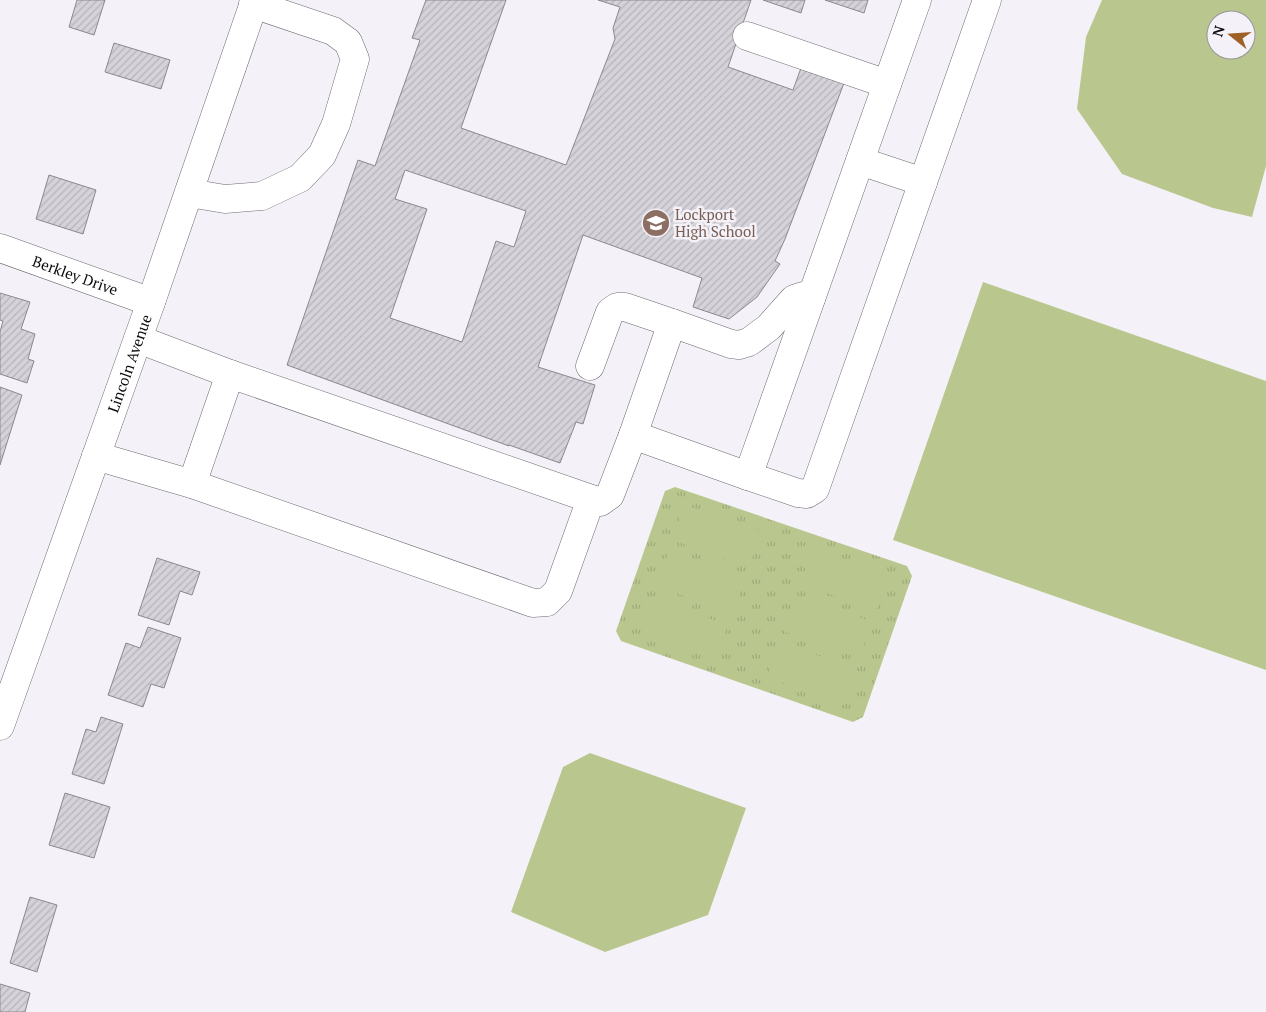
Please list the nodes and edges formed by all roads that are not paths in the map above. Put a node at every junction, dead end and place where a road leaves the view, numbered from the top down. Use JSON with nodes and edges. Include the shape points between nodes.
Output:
{"nodes":[{"id":1,"x":917,"y":0,"type":"edge"},
{"id":2,"x":987,"y":0,"type":"edge"},
{"id":3,"x":254,"y":2,"type":"edge"},
{"id":4,"x":747,"y":36,"type":"dead end"},
{"id":5,"x":887,"y":84,"type":"junction"},
{"id":6,"x":860,"y":161,"type":"junction"},
{"id":7,"x":923,"y":182,"type":"junction"},
{"id":8,"x":189,"y":193,"type":"junction"},
{"id":9,"x":0,"y":248,"type":"edge"},
{"id":10,"x":811,"y":298,"type":"junction"},
{"id":11,"x":151,"y":302,"type":"junction"},
{"id":12,"x":672,"y":323,"type":"junction"},
{"id":13,"x":138,"y":339,"type":"junction"},
{"id":14,"x":590,"y":366,"type":"dead end"},
{"id":15,"x":230,"y":374,"type":"junction"},
{"id":16,"x":633,"y":435,"type":"junction"},
{"id":17,"x":96,"y":456,"type":"junction"},
{"id":18,"x":748,"y":476,"type":"junction"},
{"id":19,"x":192,"y":484,"type":"junction"},
{"id":20,"x":591,"y":499,"type":"junction"},
{"id":21,"x":0,"y":726,"type":"edge"}],
"edges":[{"from":1,"to":5,"type":"street"},
{"from":2,"to":7,"type":"street"},
{"from":3,"to":8,"type":"street","name":"Lincoln Avenue"},
{"from":3,"to":8,"type":"street","via":[[334,31],[348,42],[355,59],[336,124],[322,155],[300,178],[262,196],[225,199]]},
{"from":4,"to":5,"type":"street"},
{"from":5,"to":6,"type":"street"},
{"from":6,"to":7,"type":"street"},
{"from":6,"to":10,"type":"street"},
{"from":7,"to":18,"type":"street","via":[[815,489],[807,494],[798,493]]},
{"from":8,"to":11,"type":"street","name":"Lincoln Avenue"},
{"from":9,"to":11,"type":"street","name":"Berkley Drive"},
{"from":10,"to":12,"type":"street","via":[[794,299],[769,327],[749,342],[739,345]]},
{"from":10,"to":18,"type":"street"},
{"from":11,"to":13,"type":"street","name":"Lincoln Avenue"},
{"from":12,"to":14,"type":"street","via":[[626,306],[617,308],[610,312]]},
{"from":12,"to":16,"type":"street"},
{"from":13,"to":15,"type":"street"},
{"from":13,"to":17,"type":"street","name":"Lincoln Avenue"},
{"from":15,"to":19,"type":"street"},
{"from":15,"to":20,"type":"street"},
{"from":16,"to":18,"type":"street"},
{"from":16,"to":20,"type":"street","via":[[610,495],[600,502]]},
{"from":17,"to":19,"type":"street"},
{"from":17,"to":21,"type":"street","name":"Lincoln Avenue"},
{"from":19,"to":20,"type":"street","via":[[533,603],[547,602],[558,591]]}]}
